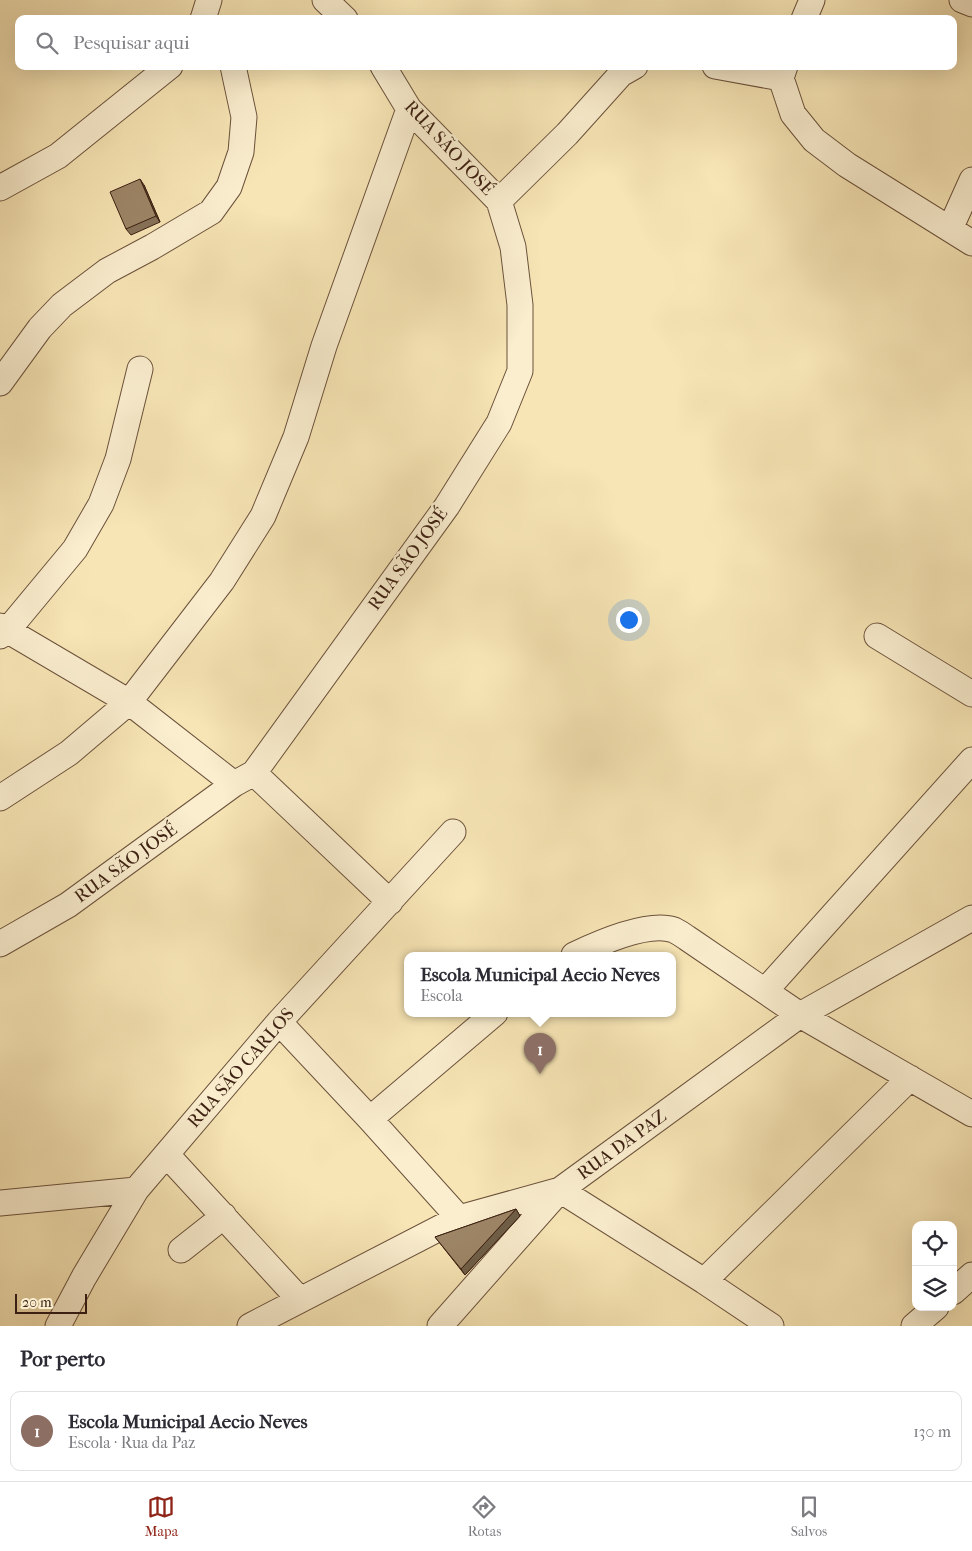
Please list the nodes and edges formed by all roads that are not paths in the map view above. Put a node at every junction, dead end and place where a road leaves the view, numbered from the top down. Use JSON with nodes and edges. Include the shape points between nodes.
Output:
{"nodes":[{"id":1,"x":209,"y":0,"type":"edge"},
{"id":2,"x":216,"y":0,"type":"edge"},
{"id":3,"x":324,"y":0,"type":"edge"},
{"id":4,"x":812,"y":0,"type":"edge"},
{"id":5,"x":962,"y":0,"type":"edge"},
{"id":6,"x":972,"y":4,"type":"edge"},
{"id":7,"x":204,"y":15,"type":"edge"},
{"id":8,"x":221,"y":15,"type":"edge"},
{"id":9,"x":341,"y":15,"type":"edge"},
{"id":10,"x":806,"y":15,"type":"edge"},
{"id":11,"x":165,"y":70,"type":"edge"},
{"id":12,"x":234,"y":70,"type":"edge"},
{"id":13,"x":385,"y":70,"type":"edge"},
{"id":14,"x":628,"y":70,"type":"edge"},
{"id":15,"x":760,"y":70,"type":"edge"},
{"id":16,"x":783,"y":72,"type":"edge"},
{"id":17,"x":409,"y":109,"type":"junction"},
{"id":18,"x":972,"y":180,"type":"edge"},
{"id":19,"x":0,"y":188,"type":"edge"},
{"id":20,"x":498,"y":201,"type":"junction"},
{"id":21,"x":950,"y":229,"type":"junction"},
{"id":22,"x":972,"y":243,"type":"edge"},
{"id":23,"x":140,"y":369,"type":"dead end"},
{"id":24,"x":2,"y":378,"type":"edge"},
{"id":25,"x":2,"y":631,"type":"edge"},
{"id":26,"x":877,"y":636,"type":"dead end"},
{"id":27,"x":972,"y":694,"type":"edge"},
{"id":28,"x":129,"y":702,"type":"junction"},
{"id":29,"x":972,"y":760,"type":"edge"},
{"id":30,"x":244,"y":778,"type":"junction"},
{"id":31,"x":0,"y":798,"type":"edge"},
{"id":32,"x":453,"y":832,"type":"dead end"},
{"id":33,"x":390,"y":902,"type":"junction"},
{"id":34,"x":972,"y":918,"type":"edge"},
{"id":35,"x":0,"y":944,"type":"edge"},
{"id":36,"x":580,"y":952,"type":"edge"},
{"id":37,"x":765,"y":991,"type":"junction"},
{"id":38,"x":800,"y":1015,"type":"junction"},
{"id":39,"x":489,"y":1017,"type":"edge"},
{"id":40,"x":279,"y":1022,"type":"junction"},
{"id":41,"x":910,"y":1078,"type":"junction"},
{"id":42,"x":972,"y":1114,"type":"edge"},
{"id":43,"x":370,"y":1119,"type":"junction"},
{"id":44,"x":167,"y":1155,"type":"junction"},
{"id":45,"x":136,"y":1190,"type":"junction"},
{"id":46,"x":560,"y":1190,"type":"junction"},
{"id":47,"x":0,"y":1203,"type":"edge"},
{"id":48,"x":224,"y":1216,"type":"junction"},
{"id":49,"x":459,"y":1218,"type":"junction"},
{"id":50,"x":181,"y":1250,"type":"dead end"},
{"id":51,"x":972,"y":1276,"type":"edge"},
{"id":52,"x":704,"y":1281,"type":"junction"},
{"id":53,"x":957,"y":1289,"type":"edge"},
{"id":54,"x":300,"y":1300,"type":"junction"},
{"id":55,"x":931,"y":1311,"type":"edge"},
{"id":56,"x":445,"y":1324,"type":"edge"},
{"id":57,"x":58,"y":1326,"type":"edge"},
{"id":58,"x":250,"y":1326,"type":"edge"},
{"id":59,"x":771,"y":1326,"type":"edge"},
{"id":60,"x":914,"y":1326,"type":"edge"}],
"edges":[{"from":1,"to":7,"type":"street"},
{"from":2,"to":8,"type":"street"},
{"from":3,"to":9,"type":"street"},
{"from":4,"to":10,"type":"street"},
{"from":5,"to":6,"type":"street"},
{"from":11,"to":19,"type":"street","via":[[58,156]]},
{"from":12,"to":24,"type":"street","via":[[244,117],[241,152],[229,186],[210,212],[107,271],[62,305]]},
{"from":13,"to":17,"type":"street","name":"RUA SÃO JOSÉ"},
{"from":14,"to":20,"type":"street","via":[[620,74],[567,134]]},
{"from":15,"to":16,"type":"street"},
{"from":16,"to":21,"type":"street","via":[[793,114],[814,140]]},
{"from":17,"to":20,"type":"street","name":"RUA SÃO JOSÉ"},
{"from":17,"to":28,"type":"street","via":[[324,346],[296,437],[262,516],[222,581]]},
{"from":18,"to":21,"type":"street"},
{"from":20,"to":30,"type":"street","name":"RUA SÃO JOSÉ","via":[[513,247],[520,306],[520,370],[499,423],[447,506]]},
{"from":21,"to":22,"type":"street"},
{"from":23,"to":25,"type":"street","via":[[118,459],[101,504],[75,549]]},
{"from":25,"to":28,"type":"street"},
{"from":26,"to":27,"type":"street"},
{"from":28,"to":30,"type":"street"},
{"from":28,"to":31,"type":"street","via":[[68,753]]},
{"from":29,"to":37,"type":"street"},
{"from":30,"to":33,"type":"street"},
{"from":30,"to":35,"type":"street","name":"RUA SÃO JOSÉ","via":[[68,905]]},
{"from":32,"to":33,"type":"street","name":"RUA SÃO CARLOS"},
{"from":33,"to":40,"type":"street","name":"RUA SÃO CARLOS"},
{"from":34,"to":38,"type":"street","name":"RUA DA PAZ"},
{"from":36,"to":37,"type":"street","via":[[636,931],[673,930]]},
{"from":37,"to":38,"type":"street"},
{"from":38,"to":41,"type":"street"},
{"from":38,"to":46,"type":"street","name":"RUA DA PAZ"},
{"from":39,"to":43,"type":"street"},
{"from":40,"to":43,"type":"street"},
{"from":40,"to":44,"type":"street","name":"RUA SÃO CARLOS"},
{"from":41,"to":42,"type":"street"},
{"from":41,"to":52,"type":"street"},
{"from":43,"to":49,"type":"street"},
{"from":44,"to":45,"type":"street","name":"RUA SÃO CARLOS"},
{"from":44,"to":48,"type":"street"},
{"from":45,"to":47,"type":"street"},
{"from":45,"to":57,"type":"street","name":"RUA SÃO CARLOS"},
{"from":46,"to":49,"type":"street","name":"RUA DA PAZ"},
{"from":46,"to":52,"type":"street"},
{"from":46,"to":56,"type":"street"},
{"from":48,"to":50,"type":"street"},
{"from":48,"to":54,"type":"street"},
{"from":49,"to":54,"type":"street","name":"RUA DA PAZ"},
{"from":51,"to":53,"type":"street"},
{"from":52,"to":59,"type":"street"},
{"from":54,"to":58,"type":"street","name":"RUA DA PAZ"},
{"from":55,"to":60,"type":"street"}]}
